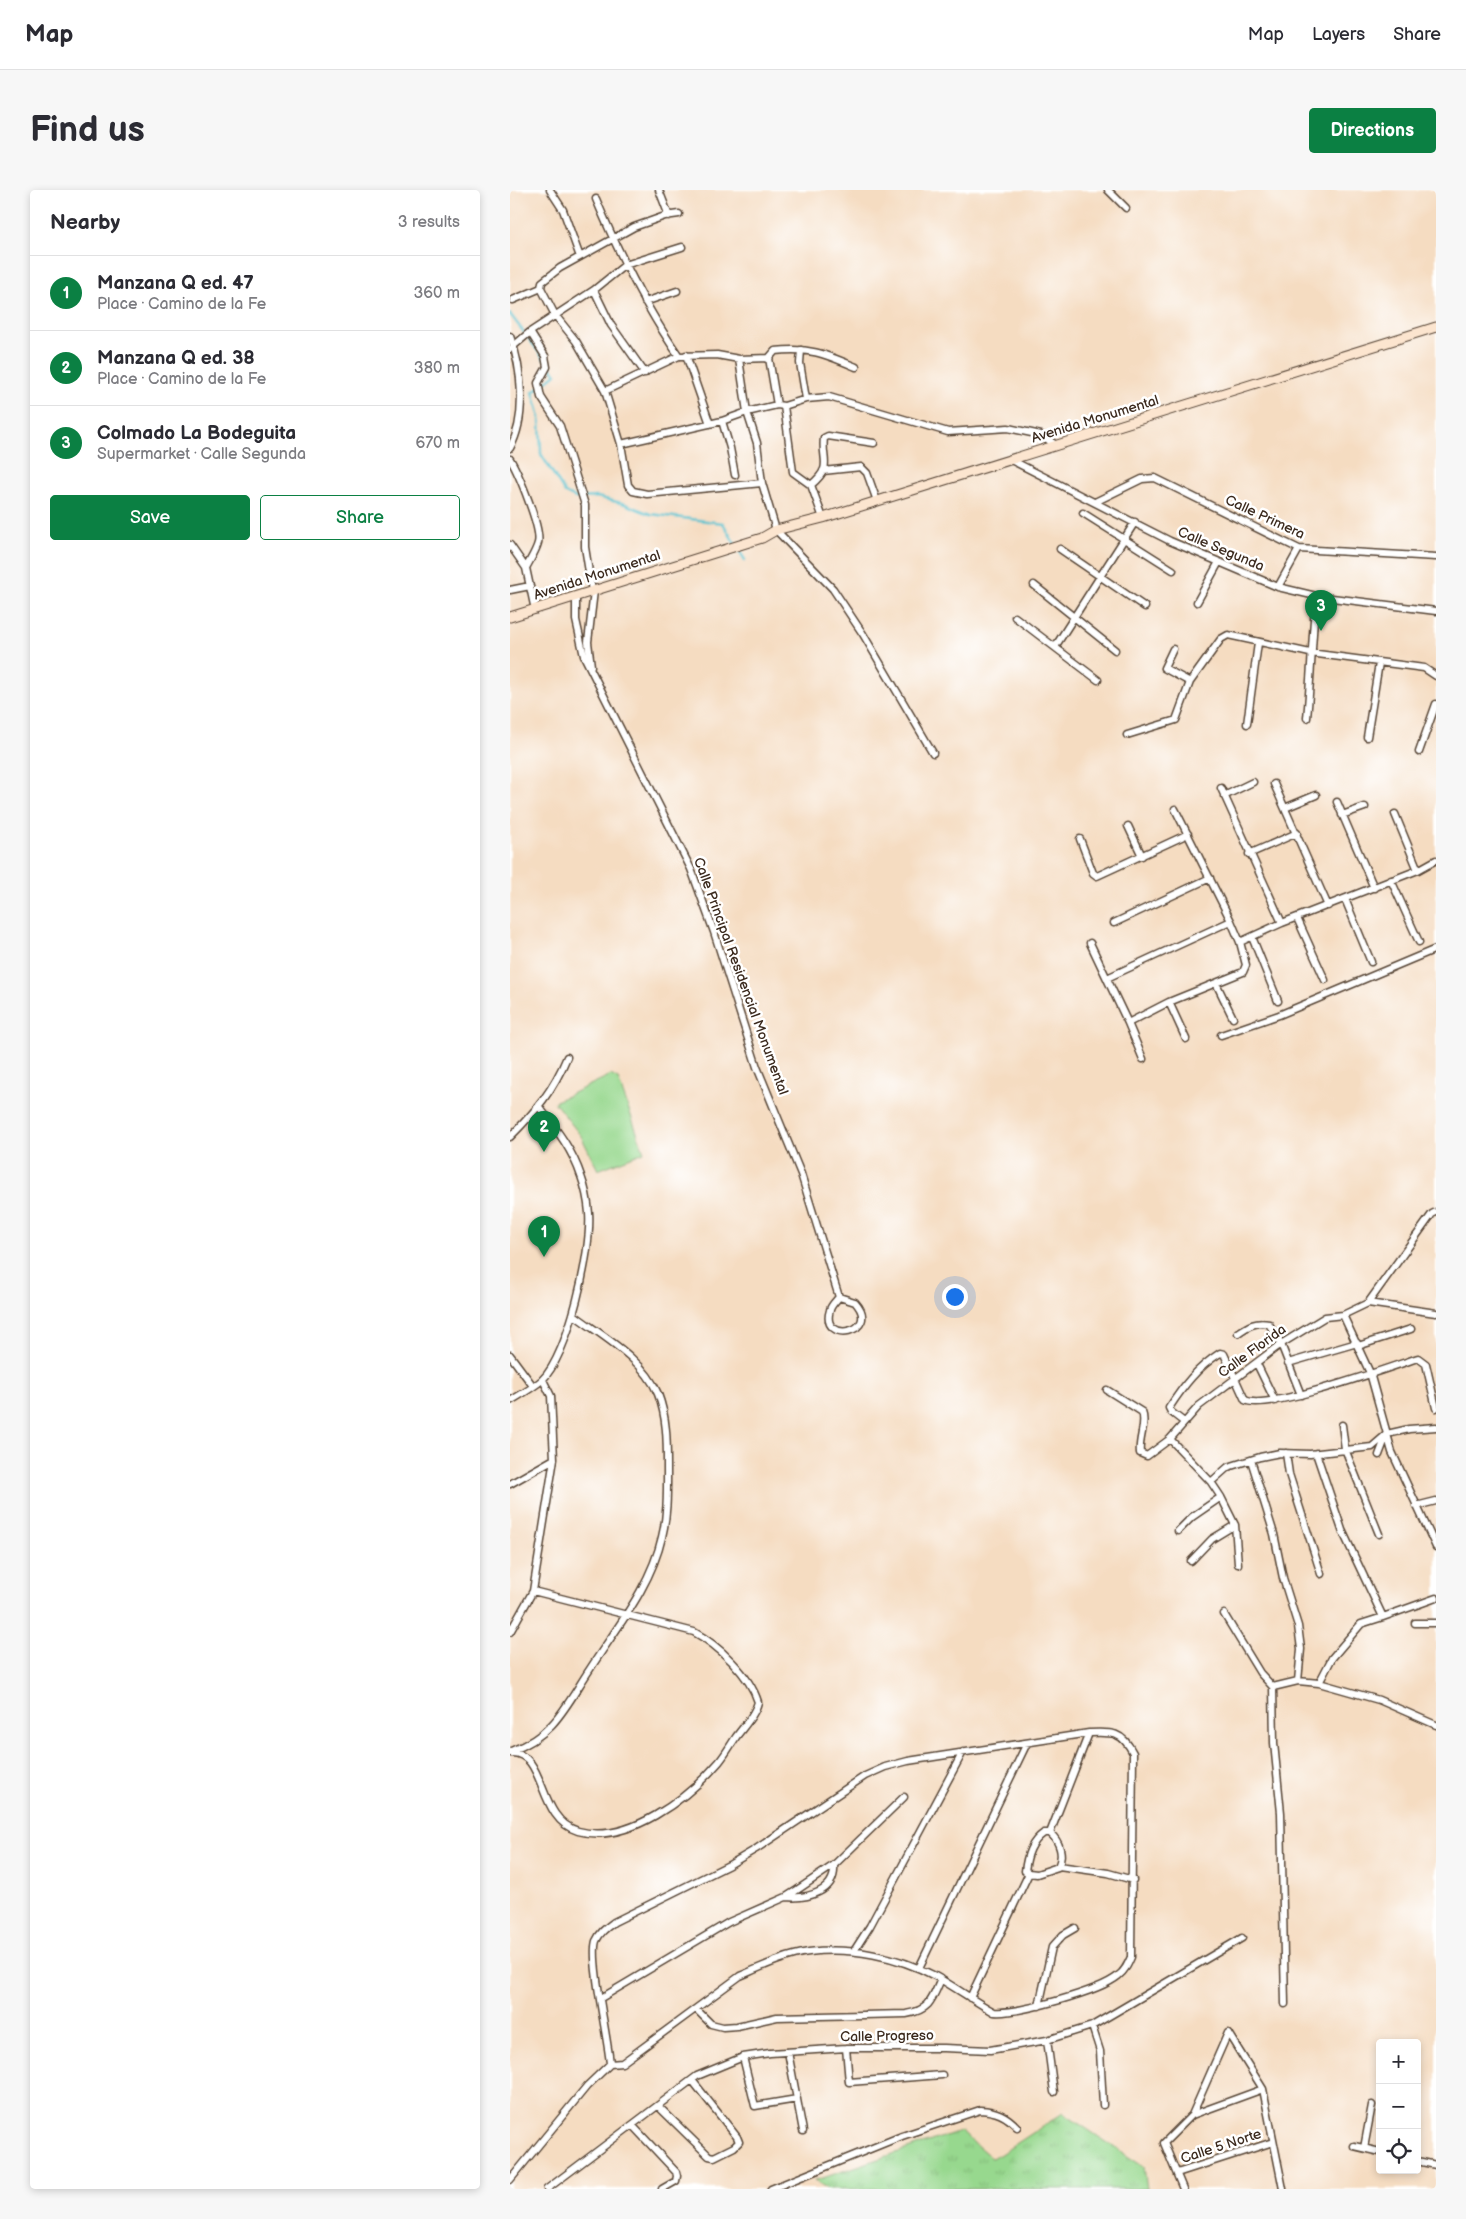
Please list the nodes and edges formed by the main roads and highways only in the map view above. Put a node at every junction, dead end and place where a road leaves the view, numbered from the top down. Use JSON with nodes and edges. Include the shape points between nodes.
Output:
{"nodes":[{"id":1,"x":1436,"y":327,"type":"edge"},
{"id":2,"x":510,"y":617,"type":"edge"}],
"edges":[{"from":1,"to":2,"type":"main road","name":"Avenida Monumental","via":[[776,530],[762,538]]}]}
